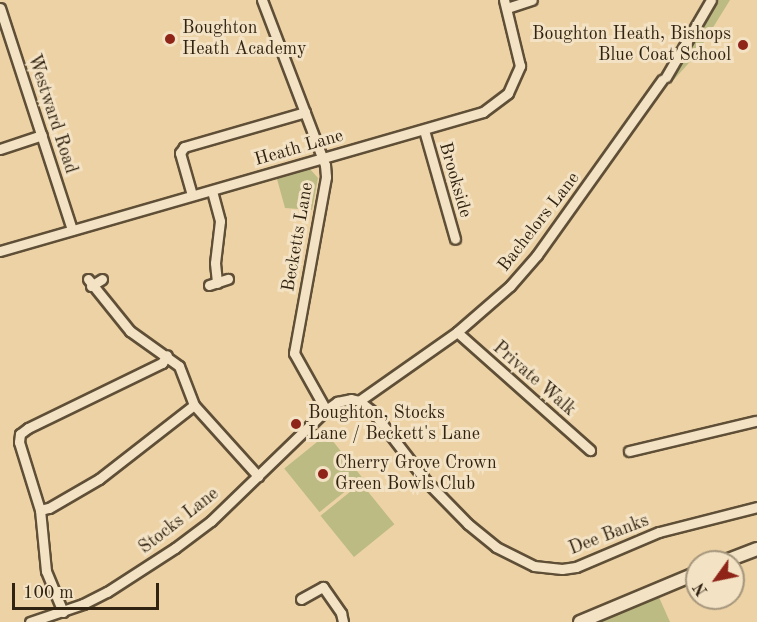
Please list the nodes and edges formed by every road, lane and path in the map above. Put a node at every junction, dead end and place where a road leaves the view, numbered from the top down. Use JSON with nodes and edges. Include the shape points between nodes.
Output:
{"nodes":[{"id":1,"x":262,"y":0,"type":"edge"},
{"id":2,"x":532,"y":0,"type":"edge"},
{"id":3,"x":711,"y":0,"type":"edge"},
{"id":4,"x":506,"y":4,"type":"edge"},
{"id":5,"x":0,"y":8,"type":"edge"},
{"id":6,"x":304,"y":112,"type":"junction"},
{"id":7,"x":424,"y":130,"type":"junction"},
{"id":8,"x":42,"y":135,"type":"junction"},
{"id":9,"x":0,"y":149,"type":"edge"},
{"id":10,"x":324,"y":157,"type":"junction"},
{"id":11,"x":212,"y":191,"type":"junction"},
{"id":12,"x":192,"y":195,"type":"junction"},
{"id":13,"x":72,"y":230,"type":"junction"},
{"id":14,"x":455,"y":239,"type":"dead end"},
{"id":15,"x":0,"y":251,"type":"edge"},
{"id":16,"x":102,"y":279,"type":"dead end"},
{"id":17,"x":218,"y":282,"type":"dead end"},
{"id":18,"x":457,"y":332,"type":"junction"},
{"id":19,"x":167,"y":355,"type":"junction"},
{"id":20,"x":359,"y":401,"type":"junction"},
{"id":21,"x":194,"y":405,"type":"junction"},
{"id":22,"x":326,"y":410,"type":"junction"},
{"id":23,"x":756,"y":424,"type":"edge"},
{"id":24,"x":590,"y":450,"type":"dead end"},
{"id":25,"x":629,"y":451,"type":"dead end"},
{"id":26,"x":258,"y":476,"type":"junction"},
{"id":27,"x":757,"y":507,"type":"edge"},
{"id":28,"x":40,"y":510,"type":"junction"},
{"id":29,"x":685,"y":578,"type":"edge"},
{"id":30,"x":330,"y":579,"type":"dead end"},
{"id":31,"x":323,"y":587,"type":"junction"},
{"id":32,"x":301,"y":599,"type":"dead end"},
{"id":33,"x":63,"y":612,"type":"junction"},
{"id":34,"x":30,"y":622,"type":"edge"},
{"id":35,"x":343,"y":622,"type":"edge"},
{"id":36,"x":580,"y":622,"type":"edge"}],
"edges":[{"from":1,"to":6,"type":"street","name":"Becketts Lane"},
{"from":2,"to":4,"type":"street"},
{"from":3,"to":18,"type":"street","name":"Bachelors Lane","via":[[664,78],[537,255],[510,286]]},
{"from":4,"to":7,"type":"street","name":"Heath Lane","via":[[520,66],[508,93],[483,112]]},
{"from":5,"to":8,"type":"street","name":"Westward Road"},
{"from":6,"to":10,"type":"street","name":"Becketts Lane"},
{"from":6,"to":12,"type":"street","via":[[184,147],[180,153]]},
{"from":7,"to":10,"type":"street","name":"Heath Lane"},
{"from":7,"to":14,"type":"street","name":"Brookside"},
{"from":8,"to":9,"type":"street"},
{"from":8,"to":13,"type":"street","name":"Westward Road"},
{"from":10,"to":11,"type":"street","name":"Heath Lane"},
{"from":10,"to":22,"type":"street","name":"Becketts Lane","via":[[326,177],[294,352]]},
{"from":11,"to":12,"type":"street","name":"Heath Lane"},
{"from":11,"to":17,"type":"street","via":[[220,221],[215,263]]},
{"from":12,"to":13,"type":"street","name":"Heath Lane"},
{"from":13,"to":15,"type":"street","name":"Heath Lane"},
{"from":16,"to":19,"type":"street","via":[[90,282],[130,331]]},
{"from":18,"to":20,"type":"street","name":"Bachelors Lane"},
{"from":18,"to":24,"type":"street","name":"Private Walk"},
{"from":19,"to":21,"type":"street","via":[[179,366]]},
{"from":19,"to":28,"type":"street","via":[[162,363],[20,434],[19,442]]},
{"from":20,"to":22,"type":"street","name":"Bachelors Lane","via":[[337,402]]},
{"from":20,"to":27,"type":"street","name":"Dee Banks","via":[[374,412],[426,481],[468,524],[496,547],[534,566],[576,567],[659,532]]},
{"from":21,"to":26,"type":"street"},
{"from":21,"to":28,"type":"street","via":[[99,479]]},
{"from":22,"to":26,"type":"street","name":"Stocks Lane"},
{"from":23,"to":25,"type":"street"},
{"from":26,"to":33,"type":"street","name":"Stocks Lane","via":[[176,548],[107,592]]},
{"from":28,"to":33,"type":"street","via":[[46,571]]},
{"from":29,"to":36,"type":"main road"},
{"from":30,"to":31,"type":"street"},
{"from":31,"to":32,"type":"street"},
{"from":31,"to":35,"type":"street","via":[[341,612]]},
{"from":33,"to":34,"type":"street","name":"Stocks Lane"}]}
